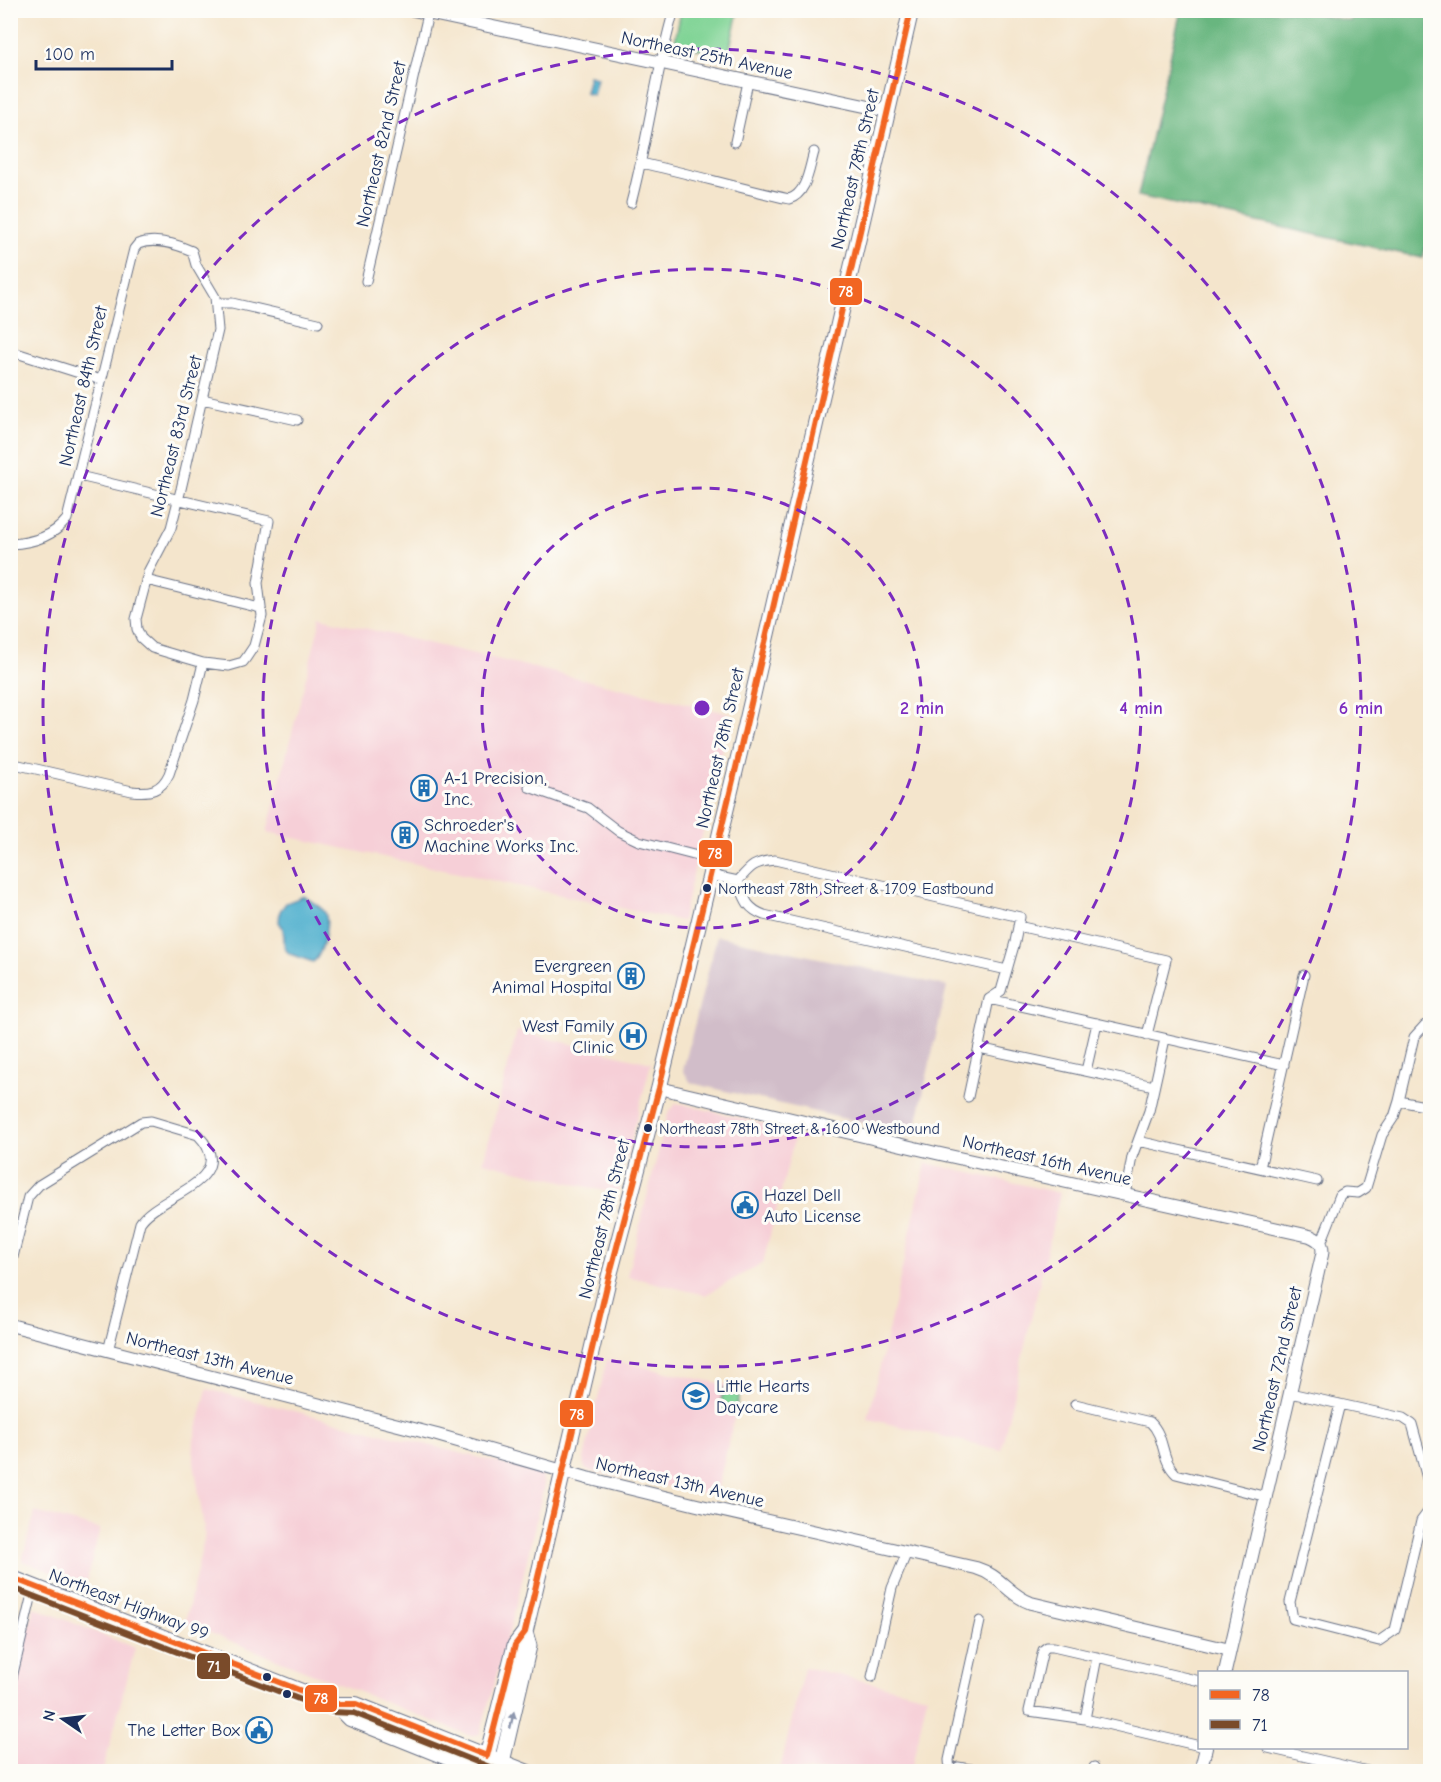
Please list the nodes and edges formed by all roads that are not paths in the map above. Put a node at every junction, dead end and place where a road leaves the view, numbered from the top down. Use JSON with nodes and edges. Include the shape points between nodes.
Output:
{"nodes":[{"id":1,"x":413,"y":10,"type":"edge"},
{"id":2,"x":674,"y":10,"type":"edge"},
{"id":3,"x":911,"y":10,"type":"edge"},
{"id":4,"x":428,"y":14,"type":"junction"},
{"id":5,"x":659,"y":63,"type":"junction"},
{"id":6,"x":748,"y":82,"type":"junction"},
{"id":7,"x":888,"y":111,"type":"junction"},
{"id":8,"x":735,"y":142,"type":"dead end"},
{"id":9,"x":814,"y":152,"type":"dead end"},
{"id":10,"x":641,"y":163,"type":"junction"},
{"id":11,"x":631,"y":203,"type":"dead end"},
{"id":12,"x":134,"y":249,"type":"joint"},
{"id":13,"x":366,"y":281,"type":"dead end"},
{"id":14,"x":216,"y":303,"type":"junction"},
{"id":15,"x":318,"y":323,"type":"dead end"},
{"id":16,"x":10,"y":351,"type":"edge"},
{"id":17,"x":101,"y":380,"type":"junction"},
{"id":18,"x":202,"y":399,"type":"junction"},
{"id":19,"x":297,"y":420,"type":"dead end"},
{"id":20,"x":79,"y":476,"type":"junction"},
{"id":21,"x":179,"y":498,"type":"junction"},
{"id":22,"x":10,"y":544,"type":"edge"},
{"id":23,"x":146,"y":580,"type":"junction"},
{"id":24,"x":260,"y":608,"type":"junction"},
{"id":25,"x":203,"y":663,"type":"junction"},
{"id":26,"x":10,"y":763,"type":"edge"},
{"id":27,"x":529,"y":787,"type":"dead end"},
{"id":28,"x":711,"y":867,"type":"junction"},
{"id":29,"x":738,"y":881,"type":"junction"},
{"id":30,"x":1018,"y":926,"type":"junction"},
{"id":31,"x":1007,"y":970,"type":"junction"},
{"id":32,"x":1304,"y":975,"type":"dead end"},
{"id":33,"x":988,"y":999,"type":"junction"},
{"id":34,"x":1097,"y":1023,"type":"junction"},
{"id":35,"x":1431,"y":1025,"type":"edge"},
{"id":36,"x":1148,"y":1035,"type":"junction"},
{"id":37,"x":1165,"y":1039,"type":"junction"},
{"id":38,"x":979,"y":1048,"type":"junction"},
{"id":39,"x":1284,"y":1065,"type":"junction"},
{"id":40,"x":1086,"y":1071,"type":"junction"},
{"id":41,"x":1154,"y":1086,"type":"junction"},
{"id":42,"x":659,"y":1088,"type":"junction"},
{"id":43,"x":968,"y":1097,"type":"dead end"},
{"id":44,"x":1399,"y":1101,"type":"junction"},
{"id":45,"x":1431,"y":1107,"type":"edge"},
{"id":46,"x":1138,"y":1141,"type":"junction"},
{"id":47,"x":1260,"y":1168,"type":"junction"},
{"id":48,"x":1317,"y":1181,"type":"dead end"},
{"id":49,"x":1125,"y":1195,"type":"junction"},
{"id":50,"x":1321,"y":1243,"type":"junction"},
{"id":51,"x":10,"y":1269,"type":"edge"},
{"id":52,"x":10,"y":1325,"type":"edge"},
{"id":53,"x":108,"y":1351,"type":"junction"},
{"id":54,"x":1290,"y":1393,"type":"junction"},
{"id":55,"x":1075,"y":1404,"type":"dead end"},
{"id":56,"x":1341,"y":1404,"type":"junction"},
{"id":57,"x":563,"y":1471,"type":"junction"},
{"id":58,"x":1431,"y":1489,"type":"edge"},
{"id":59,"x":1267,"y":1497,"type":"junction"},
{"id":60,"x":1431,"y":1509,"type":"edge"},
{"id":61,"x":907,"y":1552,"type":"junction"},
{"id":62,"x":10,"y":1577,"type":"edge"},
{"id":63,"x":34,"y":1586,"type":"junction"},
{"id":64,"x":980,"y":1621,"type":"dead end"},
{"id":65,"x":525,"y":1632,"type":"junction"},
{"id":66,"x":1230,"y":1650,"type":"junction"},
{"id":67,"x":1097,"y":1657,"type":"junction"},
{"id":68,"x":1225,"y":1671,"type":"edge"},
{"id":69,"x":872,"y":1677,"type":"dead end"},
{"id":70,"x":1198,"y":1682,"type":"edge"},
{"id":71,"x":10,"y":1686,"type":"edge"},
{"id":72,"x":335,"y":1704,"type":"junction"},
{"id":73,"x":1085,"y":1719,"type":"junction"},
{"id":74,"x":1198,"y":1746,"type":"edge"},
{"id":75,"x":1206,"y":1749,"type":"edge"},
{"id":76,"x":1272,"y":1749,"type":"edge"},
{"id":77,"x":487,"y":1756,"type":"junction"},
{"id":78,"x":502,"y":1767,"type":"edge"},
{"id":79,"x":482,"y":1772,"type":"edge"},
{"id":80,"x":528,"y":1772,"type":"edge"},
{"id":81,"x":952,"y":1772,"type":"edge"},
{"id":82,"x":989,"y":1772,"type":"edge"},
{"id":83,"x":1200,"y":1772,"type":"edge"},
{"id":84,"x":1372,"y":1772,"type":"edge"}],
"edges":[{"from":1,"to":4,"type":"street","name":"Northeast 25th Avenue"},
{"from":2,"to":5,"type":"street"},
{"from":3,"to":7,"type":"main road","name":"Northeast 78th Street"},
{"from":4,"to":5,"type":"street","name":"Northeast 25th Avenue"},
{"from":4,"to":13,"type":"street","name":"Northeast 82nd Street"},
{"from":5,"to":6,"type":"street","name":"Northeast 25th Avenue"},
{"from":5,"to":10,"type":"street"},
{"from":6,"to":7,"type":"street","name":"Northeast 25th Avenue"},
{"from":6,"to":8,"type":"street"},
{"from":7,"to":28,"type":"main road","name":"Northeast 78th Street"},
{"from":9,"to":10,"type":"street","via":[[802,191],[789,199]]},
{"from":10,"to":11,"type":"street"},
{"from":12,"to":14,"type":"street","name":"Northeast 83rd Street","via":[[151,241],[192,251]]},
{"from":12,"to":17,"type":"street","name":"Northeast 84th Street"},
{"from":14,"to":15,"type":"street","via":[[232,303]]},
{"from":14,"to":18,"type":"street","name":"Northeast 83rd Street","via":[[217,335]]},
{"from":16,"to":17,"type":"street"},
{"from":17,"to":20,"type":"street","name":"Northeast 84th Street"},
{"from":18,"to":19,"type":"street"},
{"from":18,"to":21,"type":"street","name":"Northeast 83rd Street"},
{"from":20,"to":21,"type":"street"},
{"from":20,"to":22,"type":"street","name":"Northeast 84th Street","via":[[67,519],[60,529],[50,536]]},
{"from":21,"to":23,"type":"street","name":"Northeast 83rd Street","via":[[171,528]]},
{"from":21,"to":24,"type":"street","via":[[269,521],[258,584]]},
{"from":23,"to":24,"type":"street"},
{"from":23,"to":25,"type":"street","name":"Northeast 83rd Street","via":[[136,619],[144,642]]},
{"from":24,"to":25,"type":"street","via":[[262,616],[254,646],[243,662]]},
{"from":25,"to":26,"type":"street","via":[[168,776],[160,788],[144,793]]},
{"from":27,"to":28,"type":"street","via":[[588,808],[618,831],[639,841]]},
{"from":28,"to":29,"type":"street"},
{"from":28,"to":42,"type":"main road","name":"Northeast 78th Street"},
{"from":29,"to":30,"type":"street","via":[[750,867],[775,860],[1020,917]]},
{"from":29,"to":31,"type":"street","via":[[752,910],[764,915]]},
{"from":30,"to":31,"type":"street"},
{"from":30,"to":36,"type":"street","via":[[1166,960]]},
{"from":31,"to":33,"type":"street","via":[[1001,991]]},
{"from":32,"to":39,"type":"street"},
{"from":33,"to":34,"type":"street"},
{"from":33,"to":38,"type":"street"},
{"from":34,"to":36,"type":"street"},
{"from":34,"to":40,"type":"street"},
{"from":35,"to":44,"type":"street","via":[[1425,1024],[1414,1037]]},
{"from":36,"to":37,"type":"street"},
{"from":37,"to":39,"type":"street"},
{"from":37,"to":41,"type":"street"},
{"from":38,"to":40,"type":"street"},
{"from":38,"to":43,"type":"street"},
{"from":39,"to":47,"type":"street"},
{"from":40,"to":41,"type":"street"},
{"from":41,"to":46,"type":"street"},
{"from":42,"to":49,"type":"street","name":"Northeast 16th Avenue"},
{"from":42,"to":57,"type":"main road","name":"Northeast 78th Street"},
{"from":44,"to":45,"type":"street"},
{"from":44,"to":50,"type":"street","name":"Northeast 72nd Street","via":[[1382,1136],[1366,1188],[1340,1195]]},
{"from":46,"to":47,"type":"street"},
{"from":46,"to":49,"type":"street"},
{"from":47,"to":48,"type":"street"},
{"from":49,"to":50,"type":"street","name":"Northeast 16th Avenue","via":[[1310,1236]]},
{"from":50,"to":54,"type":"street","name":"Northeast 72nd Street","via":[[1322,1255]]},
{"from":51,"to":53,"type":"street","via":[[28,1197],[34,1189],[144,1121],[198,1135],[210,1157],[205,1175],[140,1223]]},
{"from":52,"to":53,"type":"street","name":"Northeast 13th Avenue"},
{"from":53,"to":57,"type":"street","name":"Northeast 13th Avenue"},
{"from":54,"to":56,"type":"street"},
{"from":54,"to":59,"type":"street","name":"Northeast 72nd Street"},
{"from":55,"to":59,"type":"street","via":[[1150,1422],[1160,1437],[1167,1465],[1176,1474]]},
{"from":56,"to":58,"type":"street","via":[[1403,1418],[1412,1424]]},
{"from":56,"to":60,"type":"street","via":[[1290,1602],[1293,1619],[1379,1641],[1395,1630],[1421,1521]]},
{"from":57,"to":61,"type":"street","name":"Northeast 13th Avenue"},
{"from":57,"to":65,"type":"main road","name":"Northeast 78th Street"},
{"from":59,"to":66,"type":"street","name":"Northeast 72nd Street"},
{"from":61,"to":66,"type":"street","name":"Northeast 13th Avenue","via":[[987,1571],[1026,1601],[1043,1607]]},
{"from":61,"to":69,"type":"street","via":[[892,1588]]},
{"from":62,"to":63,"type":"main road","name":"Northeast Highway 99"},
{"from":63,"to":71,"type":"street"},
{"from":63,"to":72,"type":"main road","name":"Northeast Highway 99"},
{"from":64,"to":81,"type":"street","via":[[949,1760]]},
{"from":65,"to":77,"type":"main road","name":"Northeast 78th Street","via":[[515,1645]]},
{"from":78,"to":65,"type":"main road","name":"Northeast 78th Street","one_way":true,"via":[[530,1646]]},
{"from":66,"to":68,"type":"street","name":"Northeast 72nd Street"},
{"from":67,"to":70,"type":"street"},
{"from":67,"to":73,"type":"street"},
{"from":67,"to":73,"type":"street","via":[[1047,1647],[1029,1711]]},
{"from":72,"to":77,"type":"main road","name":"Northeast Highway 99","via":[[356,1704]]},
{"from":72,"to":79,"type":"main road","name":"Northeast Highway 99","via":[[350,1719]]},
{"from":73,"to":74,"type":"street"},
{"from":75,"to":83,"type":"street"},
{"from":76,"to":84,"type":"street"},
{"from":77,"to":78,"type":"main road","name":"Northeast Highway 99"},
{"from":77,"to":79,"type":"main road","name":"Northeast 78th Street"},
{"from":78,"to":80,"type":"main road","name":"Northeast Highway 99"},
{"from":81,"to":82,"type":"street","via":[[964,1767]]}]}
